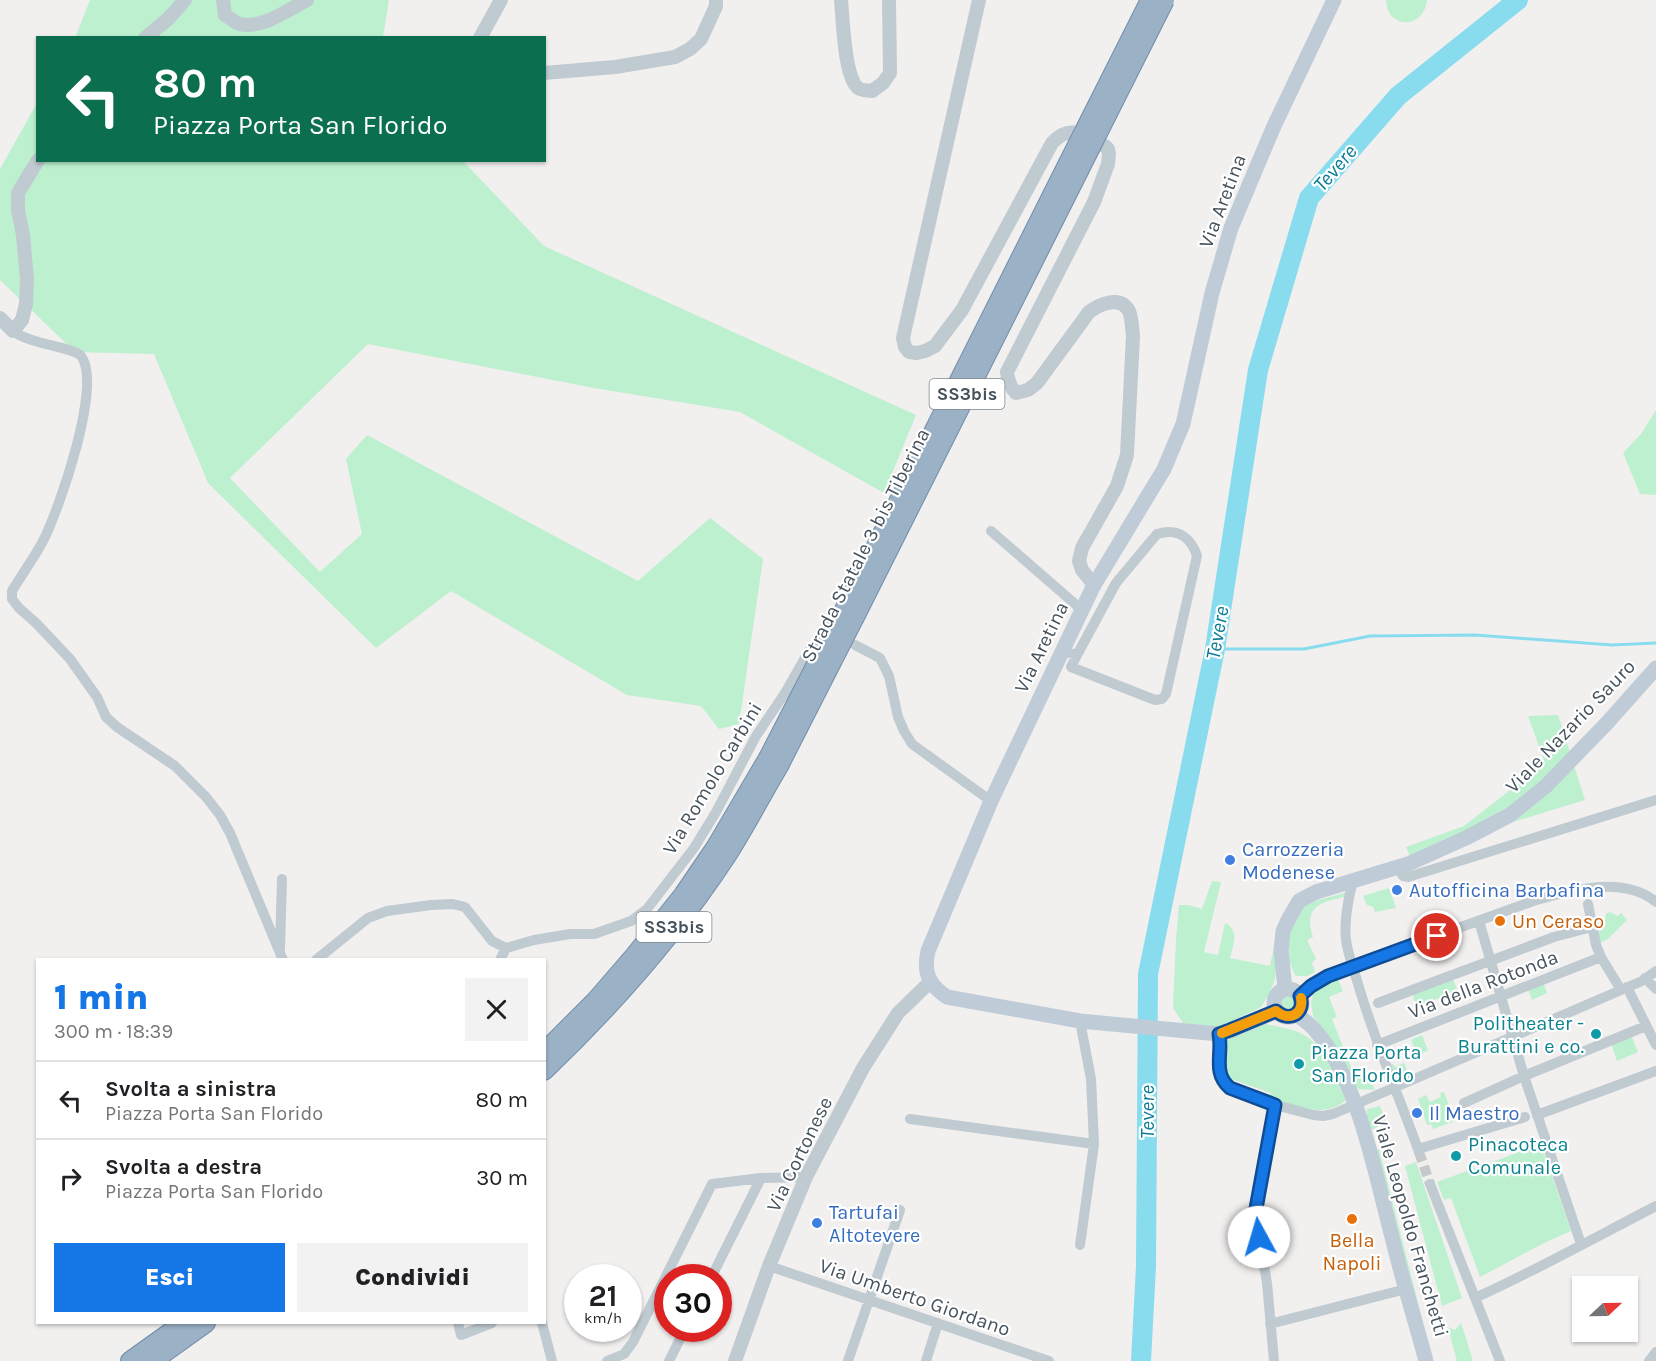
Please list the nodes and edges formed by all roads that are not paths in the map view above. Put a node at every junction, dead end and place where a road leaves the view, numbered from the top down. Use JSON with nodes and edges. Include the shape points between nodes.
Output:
{"nodes":[{"id":1,"x":185,"y":0,"type":"edge"},
{"id":2,"x":223,"y":0,"type":"edge"},
{"id":3,"x":307,"y":0,"type":"edge"},
{"id":4,"x":501,"y":0,"type":"edge"},
{"id":5,"x":717,"y":0,"type":"edge"},
{"id":6,"x":842,"y":0,"type":"edge"},
{"id":7,"x":889,"y":0,"type":"edge"},
{"id":8,"x":979,"y":0,"type":"edge"},
{"id":9,"x":1150,"y":0,"type":"edge"},
{"id":10,"x":1165,"y":0,"type":"edge"},
{"id":11,"x":1334,"y":0,"type":"edge"},
{"id":12,"x":147,"y":36,"type":"edge"},
{"id":13,"x":481,"y":36,"type":"edge"},
{"id":14,"x":546,"y":74,"type":"edge"},
{"id":15,"x":37,"y":162,"type":"edge"},
{"id":16,"x":1073,"y":168,"type":"junction"},
{"id":17,"x":0,"y":318,"type":"edge"},
{"id":18,"x":13,"y":331,"type":"junction"},
{"id":19,"x":991,"y":531,"type":"dead end"},
{"id":20,"x":1095,"y":585,"type":"junction"},
{"id":21,"x":1082,"y":610,"type":"junction"},
{"id":22,"x":855,"y":645,"type":"dead end"},
{"id":23,"x":809,"y":651,"type":"dead end"},
{"id":24,"x":1070,"y":653,"type":"junction"},
{"id":25,"x":1656,"y":668,"type":"edge"},
{"id":26,"x":773,"y":762,"type":"junction"},
{"id":27,"x":1656,"y":800,"type":"edge"},
{"id":28,"x":991,"y":801,"type":"junction"},
{"id":29,"x":1397,"y":867,"type":"junction"},
{"id":30,"x":282,"y":879,"type":"dead end"},
{"id":31,"x":1353,"y":881,"type":"junction"},
{"id":32,"x":1587,"y":896,"type":"junction"},
{"id":33,"x":1656,"y":902,"type":"edge"},
{"id":34,"x":1479,"y":921,"type":"junction"},
{"id":35,"x":1592,"y":927,"type":"junction"},
{"id":36,"x":506,"y":948,"type":"junction"},
{"id":37,"x":282,"y":956,"type":"edge"},
{"id":38,"x":1601,"y":957,"type":"junction"},
{"id":39,"x":318,"y":958,"type":"edge"},
{"id":40,"x":501,"y":958,"type":"edge"},
{"id":41,"x":1490,"y":960,"type":"junction"},
{"id":42,"x":1353,"y":966,"type":"junction"},
{"id":43,"x":1656,"y":971,"type":"edge"},
{"id":44,"x":1646,"y":978,"type":"junction"},
{"id":45,"x":930,"y":982,"type":"junction"},
{"id":46,"x":1285,"y":988,"type":"junction"},
{"id":47,"x":1624,"y":989,"type":"junction"},
{"id":48,"x":1656,"y":989,"type":"edge"},
{"id":49,"x":1300,"y":996,"type":"junction"},
{"id":50,"x":1501,"y":997,"type":"junction"},
{"id":51,"x":1365,"y":1008,"type":"junction"},
{"id":52,"x":1276,"y":1011,"type":"junction"},
{"id":53,"x":1296,"y":1014,"type":"junction"},
{"id":54,"x":1080,"y":1021,"type":"junction"},
{"id":55,"x":1646,"y":1026,"type":"junction"},
{"id":56,"x":1219,"y":1034,"type":"junction"},
{"id":57,"x":1512,"y":1038,"type":"junction"},
{"id":58,"x":1377,"y":1045,"type":"junction"},
{"id":59,"x":1656,"y":1045,"type":"edge"},
{"id":60,"x":546,"y":1050,"type":"edge"},
{"id":61,"x":546,"y":1069,"type":"edge"},
{"id":62,"x":1656,"y":1071,"type":"edge"},
{"id":63,"x":1524,"y":1076,"type":"junction"},
{"id":64,"x":1396,"y":1087,"type":"junction"},
{"id":65,"x":1464,"y":1103,"type":"dead end"},
{"id":66,"x":1354,"y":1104,"type":"junction"},
{"id":67,"x":1275,"y":1105,"type":"junction"},
{"id":68,"x":1533,"y":1115,"type":"junction"},
{"id":69,"x":910,"y":1119,"type":"dead end"},
{"id":70,"x":1094,"y":1144,"type":"junction"},
{"id":71,"x":806,"y":1177,"type":"junction"},
{"id":72,"x":761,"y":1178,"type":"junction"},
{"id":73,"x":1430,"y":1184,"type":"tunnel mouth"},
{"id":74,"x":1656,"y":1206,"type":"edge"},
{"id":75,"x":900,"y":1210,"type":"dead end"},
{"id":76,"x":1581,"y":1244,"type":"junction"},
{"id":77,"x":1080,"y":1245,"type":"dead end"},
{"id":78,"x":718,"y":1264,"type":"edge"},
{"id":79,"x":769,"y":1266,"type":"junction"},
{"id":80,"x":1406,"y":1289,"type":"junction"},
{"id":81,"x":1475,"y":1299,"type":"junction"},
{"id":82,"x":869,"y":1300,"type":"junction"},
{"id":83,"x":938,"y":1323,"type":"junction"},
{"id":84,"x":182,"y":1324,"type":"edge"},
{"id":85,"x":205,"y":1324,"type":"edge"},
{"id":86,"x":458,"y":1324,"type":"edge"},
{"id":87,"x":489,"y":1324,"type":"edge"},
{"id":88,"x":542,"y":1324,"type":"edge"},
{"id":89,"x":1270,"y":1324,"type":"junction"},
{"id":90,"x":678,"y":1342,"type":"edge"},
{"id":91,"x":1656,"y":1352,"type":"edge"},
{"id":92,"x":130,"y":1361,"type":"edge"},
{"id":93,"x":153,"y":1361,"type":"edge"},
{"id":94,"x":552,"y":1361,"type":"edge"},
{"id":95,"x":607,"y":1361,"type":"edge"},
{"id":96,"x":669,"y":1361,"type":"edge"},
{"id":97,"x":735,"y":1361,"type":"edge"},
{"id":98,"x":848,"y":1361,"type":"edge"},
{"id":99,"x":926,"y":1361,"type":"edge"},
{"id":100,"x":1049,"y":1361,"type":"edge"},
{"id":101,"x":1274,"y":1361,"type":"edge"},
{"id":102,"x":1426,"y":1361,"type":"edge"},
{"id":103,"x":1500,"y":1361,"type":"edge"},
{"id":104,"x":1649,"y":1361,"type":"edge"}],
"edges":[{"from":1,"to":12,"type":"street"},
{"from":2,"to":3,"type":"street","via":[[225,15],[238,24],[254,24],[268,21]]},
{"from":4,"to":13,"type":"street"},
{"from":5,"to":14,"type":"street","via":[[701,39],[675,57],[615,68]]},
{"from":6,"to":7,"type":"street","via":[[852,82],[860,90],[872,91],[890,73]]},
{"from":8,"to":20,"type":"street","via":[[903,338],[909,352],[935,346],[962,310],[1058,137],[1073,132],[1105,146],[1108,164],[1094,202],[1007,372],[1011,388],[1022,393],[1037,383],[1089,312],[1113,302],[1129,311],[1133,336],[1127,455],[1117,486],[1082,548],[1079,561]]},
{"from":9,"to":16,"type":"highway","name":"Strada Statale 3 bis Tiberina","number":"SS3bis","bridge":true},
{"from":10,"to":16,"type":"highway","name":"Strada Statale 3 bis Tiberina","number":"SS3bis","bridge":true},
{"from":11,"to":20,"type":"main road","name":"Via Aretina","via":[[1230,228],[1183,424],[1164,469]]},
{"from":15,"to":18,"type":"street","via":[[18,193],[27,279],[22,320]]},
{"from":16,"to":26,"type":"highway","name":"Strada Statale 3 bis Tiberina","number":"SS3bis","bridge":true},
{"from":17,"to":18,"type":"street"},
{"from":18,"to":37,"type":"street","via":[[81,356],[86,380],[79,439],[68,478],[44,540],[12,591],[12,599],[70,659],[106,717],[175,766],[220,815]]},
{"from":19,"to":21,"type":"street"},
{"from":20,"to":21,"type":"main road","name":"Via Aretina"},
{"from":21,"to":24,"type":"main road","name":"Via Aretina"},
{"from":22,"to":28,"type":"street","via":[[880,658],[889,676],[898,717],[912,744]]},
{"from":23,"to":36,"type":"street","name":"Via Romolo Carbini","via":[[694,848],[647,909],[631,921],[594,934],[570,934]]},
{"from":24,"to":24,"type":"street","via":[[1116,583],[1157,534],[1167,531],[1186,537],[1197,555],[1162,699],[1155,700],[1071,667]]},
{"from":24,"to":28,"type":"main road","name":"Via Aretina"},
{"from":25,"to":29,"type":"main road","name":"Viale Nazario Sauro","via":[[1531,799],[1466,838]]},
{"from":26,"to":60,"type":"highway","name":"Strada Statale 3 bis Tiberina","number":"SS3bis","via":[[682,895],[634,956]]},
{"from":26,"to":61,"type":"highway","name":"Strada Statale 3 bis Tiberina","number":"SS3bis","via":[[726,856],[693,904],[644,965]]},
{"from":27,"to":29,"type":"street","via":[[1408,877]]},
{"from":28,"to":45,"type":"main road","name":"Via Aretina","via":[[928,951]]},
{"from":29,"to":31,"type":"main road","name":"Viale Nazario Sauro"},
{"from":30,"to":37,"type":"street"},
{"from":31,"to":42,"type":"street","via":[[1346,934]]},
{"from":31,"to":46,"type":"main road","name":"Viale Nazario Sauro","via":[[1299,901],[1283,931]]},
{"from":32,"to":33,"type":"street","via":[[1609,886],[1637,890]]},
{"from":32,"to":34,"type":"street","via":[[1565,893]]},
{"from":32,"to":35,"type":"street"},
{"from":34,"to":41,"type":"street"},
{"from":34,"to":42,"type":"street"},
{"from":35,"to":38,"type":"street"},
{"from":35,"to":41,"type":"street"},
{"from":36,"to":39,"type":"street","via":[[492,941],[465,908],[431,904],[368,918]]},
{"from":36,"to":40,"type":"street"},
{"from":38,"to":47,"type":"street"},
{"from":38,"to":50,"type":"street","name":"Via della Rotonda"},
{"from":41,"to":50,"type":"street"},
{"from":41,"to":51,"type":"street"},
{"from":42,"to":49,"type":"street","via":[[1311,986]]},
{"from":42,"to":51,"type":"street"},
{"from":43,"to":44,"type":"street"},
{"from":44,"to":47,"type":"street"},
{"from":44,"to":48,"type":"street"},
{"from":45,"to":54,"type":"main road","via":[[947,997]]},
{"from":45,"to":71,"type":"street","name":"Via Cortonese","via":[[898,1013],[863,1068]]},
{"from":46,"to":49,"type":"main road"},
{"from":46,"to":52,"type":"main road","via":[[1274,998]]},
{"from":47,"to":55,"type":"street"},
{"from":47,"to":57,"type":"street"},
{"from":49,"to":53,"type":"main road","via":[[1302,1006]]},
{"from":50,"to":57,"type":"street"},
{"from":50,"to":58,"type":"street","name":"Via della Rotonda"},
{"from":51,"to":58,"type":"street"},
{"from":52,"to":53,"type":"main road","via":[[1288,1017]]},
{"from":52,"to":56,"type":"main road"},
{"from":53,"to":66,"type":"main road","name":"Viale Leopoldo Franchetti","via":[[1313,1027],[1340,1066]]},
{"from":54,"to":56,"type":"main road"},
{"from":54,"to":70,"type":"street","via":[[1091,1079]]},
{"from":55,"to":59,"type":"street"},
{"from":55,"to":63,"type":"street"},
{"from":56,"to":67,"type":"street","via":[[1219,1070],[1224,1083]]},
{"from":57,"to":63,"type":"street"},
{"from":57,"to":64,"type":"street"},
{"from":58,"to":64,"type":"street"},
{"from":62,"to":68,"type":"street"},
{"from":63,"to":65,"type":"street"},
{"from":63,"to":68,"type":"street"},
{"from":64,"to":66,"type":"street"},
{"from":64,"to":68,"type":"street","via":[[1419,1150]]},
{"from":66,"to":67,"type":"street","via":[[1323,1116]]},
{"from":66,"to":80,"type":"main road","name":"Viale Leopoldo Franchetti"},
{"from":67,"to":89,"type":"street","via":[[1255,1214]]},
{"from":68,"to":76,"type":"street"},
{"from":69,"to":70,"type":"street"},
{"from":70,"to":77,"type":"street"},
{"from":71,"to":72,"type":"street"},
{"from":71,"to":79,"type":"street","name":"Via Cortonese"},
{"from":72,"to":78,"type":"street"},
{"from":72,"to":95,"type":"street","via":[[712,1184],[633,1342],[624,1354]]},
{"from":73,"to":81,"type":"street"},
{"from":74,"to":76,"type":"street"},
{"from":75,"to":82,"type":"street"},
{"from":76,"to":81,"type":"street"},
{"from":79,"to":82,"type":"street","name":"Via Umberto Giordano"},
{"from":79,"to":97,"type":"street","name":"Via Cortonese"},
{"from":80,"to":89,"type":"street"},
{"from":80,"to":102,"type":"main road","name":"Viale Leopoldo Franchetti"},
{"from":81,"to":103,"type":"street"},
{"from":82,"to":83,"type":"street","name":"Via Umberto Giordano"},
{"from":82,"to":98,"type":"street"},
{"from":83,"to":99,"type":"street"},
{"from":83,"to":100,"type":"street","name":"Via Umberto Giordano"},
{"from":84,"to":92,"type":"highway"},
{"from":85,"to":93,"type":"highway"},
{"from":86,"to":87,"type":"street","via":[[461,1335]]},
{"from":88,"to":94,"type":"street"},
{"from":89,"to":101,"type":"street"},
{"from":90,"to":96,"type":"street"},
{"from":91,"to":104,"type":"street"}]}
